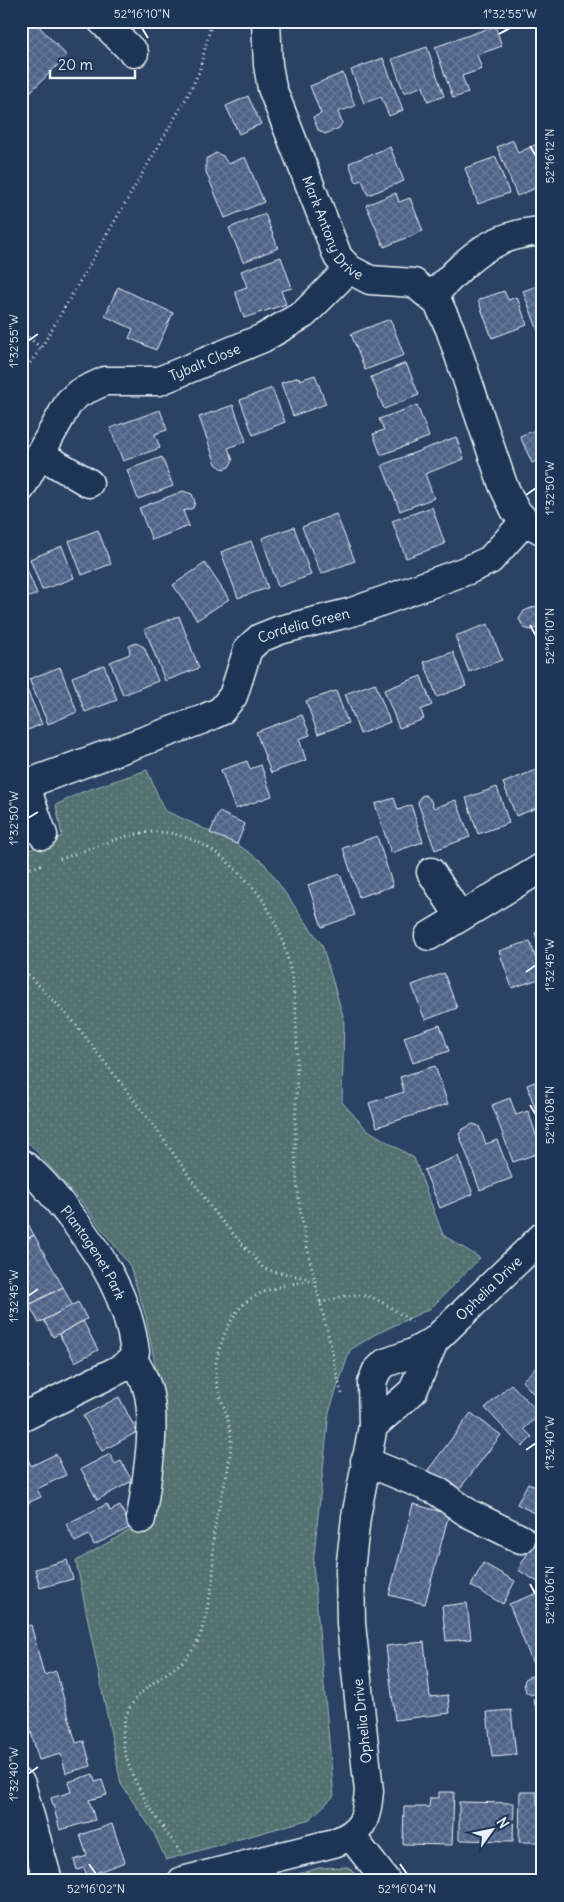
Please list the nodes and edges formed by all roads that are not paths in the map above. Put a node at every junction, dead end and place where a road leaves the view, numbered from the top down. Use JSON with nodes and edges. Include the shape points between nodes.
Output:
{"nodes":[{"id":1,"x":102,"y":21,"type":"edge"},
{"id":2,"x":266,"y":21,"type":"edge"},
{"id":3,"x":134,"y":54,"type":"dead end"},
{"id":4,"x":543,"y":232,"type":"edge"},
{"id":5,"x":349,"y":269,"type":"junction"},
{"id":6,"x":432,"y":296,"type":"junction"},
{"id":7,"x":41,"y":455,"type":"junction"},
{"id":8,"x":90,"y":484,"type":"dead end"},
{"id":9,"x":21,"y":488,"type":"edge"},
{"id":10,"x":534,"y":526,"type":"edge"},
{"id":11,"x":23,"y":786,"type":"edge"},
{"id":12,"x":43,"y":835,"type":"dead end"},
{"id":13,"x":543,"y":867,"type":"edge"},
{"id":14,"x":431,"y":872,"type":"dead end"},
{"id":15,"x":460,"y":917,"type":"junction"},
{"id":16,"x":429,"y":936,"type":"dead end"},
{"id":17,"x":21,"y":1163,"type":"edge"},
{"id":18,"x":543,"y":1236,"type":"edge"},
{"id":19,"x":426,"y":1333,"type":"junction"},
{"id":20,"x":133,"y":1359,"type":"junction"},
{"id":21,"x":21,"y":1418,"type":"edge"},
{"id":22,"x":373,"y":1426,"type":"junction"},
{"id":23,"x":365,"y":1460,"type":"junction"},
{"id":24,"x":141,"y":1519,"type":"dead end"},
{"id":25,"x":521,"y":1539,"type":"dead end"},
{"id":26,"x":21,"y":1784,"type":"edge"},
{"id":27,"x":352,"y":1836,"type":"junction"},
{"id":28,"x":181,"y":1868,"type":"edge"},
{"id":29,"x":48,"y":1881,"type":"edge"},
{"id":30,"x":386,"y":1881,"type":"edge"}],
"edges":[{"from":1,"to":3,"type":"street"},
{"from":2,"to":5,"type":"street","name":"Mark Antony Drive","via":[[272,88],[331,243]]},
{"from":4,"to":6,"type":"street","via":[[506,237],[488,246],[471,257]]},
{"from":5,"to":6,"type":"street","name":"Mark Antony Drive","via":[[370,280],[414,283]]},
{"from":5,"to":7,"type":"street","name":"Tybalt Close","via":[[304,314],[263,338],[159,381],[105,381],[79,392],[69,402]]},
{"from":6,"to":10,"type":"street","name":"Mark Antony Drive","via":[[444,311],[514,510]]},
{"from":7,"to":8,"type":"street"},
{"from":7,"to":9,"type":"street","name":"Tybalt Close"},
{"from":10,"to":11,"type":"street","name":"Cordelia Green","via":[[490,560],[468,570],[352,612],[260,638],[248,649],[233,696],[221,710]]},
{"from":11,"to":12,"type":"street","name":"Cordelia Green"},
{"from":13,"to":15,"type":"street"},
{"from":14,"to":15,"type":"street"},
{"from":15,"to":16,"type":"street"},
{"from":17,"to":20,"type":"street","name":"Plantagenet Park","via":[[38,1177],[100,1255],[123,1302],[134,1343]]},
{"from":18,"to":19,"type":"street","name":"Ophelia Drive"},
{"from":19,"to":22,"type":"street","name":"Ophelia Drive","via":[[413,1391]]},
{"from":19,"to":22,"type":"street","name":"Ophelia Drive","via":[[413,1353],[384,1363],[376,1372],[372,1383]]},
{"from":20,"to":21,"type":"street","via":[[114,1372]]},
{"from":20,"to":24,"type":"street","name":"Plantagenet Park","via":[[147,1387],[150,1405],[148,1473]]},
{"from":22,"to":23,"type":"street","name":"Ophelia Drive"},
{"from":23,"to":25,"type":"street","via":[[437,1491],[468,1513]]},
{"from":23,"to":27,"type":"street","name":"Ophelia Drive","via":[[350,1579],[351,1624],[369,1791],[362,1826]]},
{"from":26,"to":29,"type":"street"},
{"from":27,"to":28,"type":"street","via":[[334,1844]]},
{"from":27,"to":30,"type":"street"}]}
